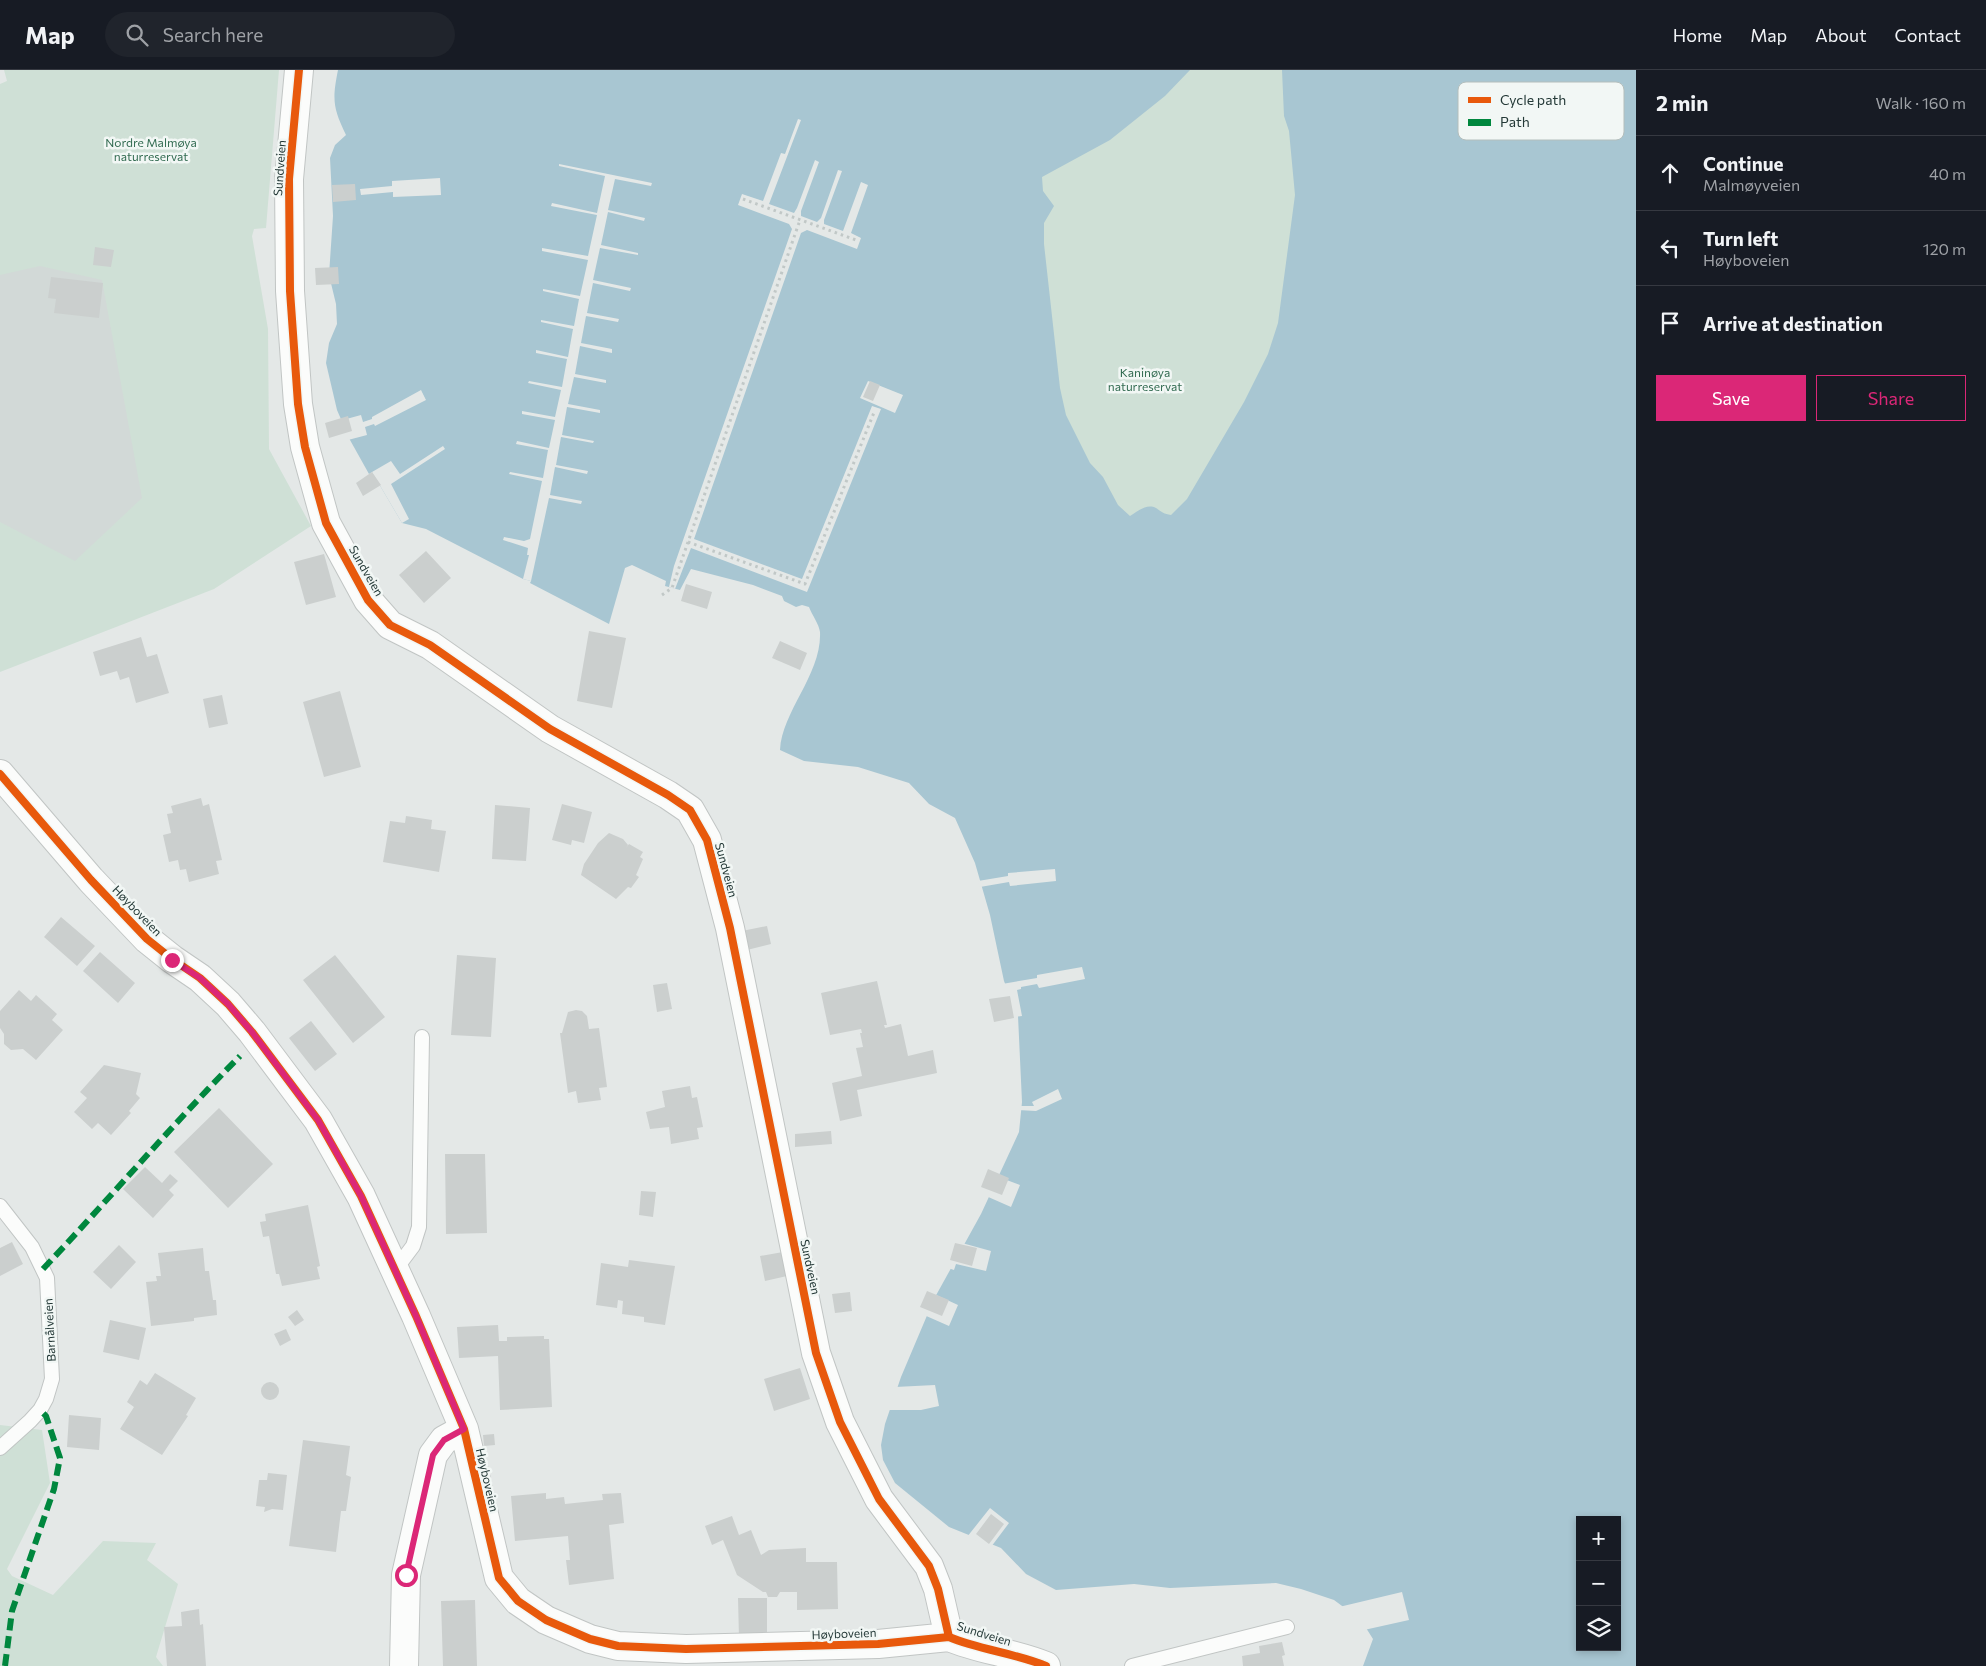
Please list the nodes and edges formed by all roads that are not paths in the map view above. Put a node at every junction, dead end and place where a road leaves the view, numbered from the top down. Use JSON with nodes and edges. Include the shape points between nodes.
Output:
{"nodes":[{"id":1,"x":299,"y":70,"type":"edge"},
{"id":2,"x":0,"y":774,"type":"edge"},
{"id":3,"x":422,"y":1037,"type":"dead end"},
{"id":4,"x":0,"y":1206,"type":"edge"},
{"id":5,"x":395,"y":1270,"type":"junction"},
{"id":6,"x":464,"y":1429,"type":"junction"},
{"id":7,"x":0,"y":1448,"type":"edge"},
{"id":8,"x":1287,"y":1627,"type":"dead end"},
{"id":9,"x":949,"y":1637,"type":"junction"},
{"id":10,"x":404,"y":1666,"type":"edge"},
{"id":11,"x":1046,"y":1666,"type":"edge"},
{"id":12,"x":1132,"y":1666,"type":"edge"}],
"edges":[{"from":1,"to":9,"type":"street","name":"Sundveien","via":[[290,180],[290,291],[299,413],[326,524],[368,600],[390,625],[430,645],[550,729],[668,795],[690,810],[707,840],[730,928],[816,1353],[840,1422],[879,1499],[929,1566]]},
{"from":2,"to":5,"type":"street","name":"Høyboveien","via":[[146,939],[200,978],[252,1032],[318,1120],[361,1196]]},
{"from":3,"to":5,"type":"lane","via":[[419,1227],[413,1246]]},
{"from":4,"to":7,"type":"lane","name":"Barnålveien","via":[[32,1247],[47,1278],[52,1379],[40,1410]]},
{"from":5,"to":6,"type":"street","name":"Høyboveien"},
{"from":6,"to":9,"type":"street","name":"Høyboveien","via":[[499,1578],[518,1601],[546,1620],[590,1639],[618,1646],[686,1649],[878,1644]]},
{"from":6,"to":10,"type":"street","via":[[444,1440],[433,1455],[406,1575]]},
{"from":8,"to":12,"type":"lane"},
{"from":9,"to":11,"type":"street","name":"Sundveien"}]}
